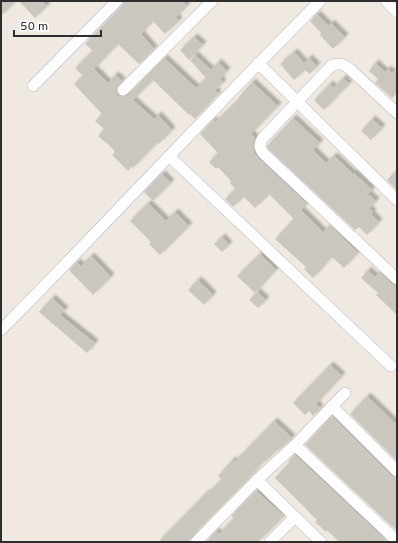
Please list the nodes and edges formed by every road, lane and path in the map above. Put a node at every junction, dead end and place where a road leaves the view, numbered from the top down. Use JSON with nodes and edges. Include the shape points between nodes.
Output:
{"nodes":[{"id":1,"x":117,"y":1,"type":"edge"},
{"id":2,"x":212,"y":1,"type":"edge"},
{"id":3,"x":320,"y":1,"type":"edge"},
{"id":4,"x":386,"y":1,"type":"edge"},
{"id":5,"x":397,"y":12,"type":"edge"},
{"id":6,"x":258,"y":63,"type":"junction"},
{"id":7,"x":33,"y":86,"type":"dead end"},
{"id":8,"x":123,"y":90,"type":"dead end"},
{"id":9,"x":296,"y":101,"type":"junction"},
{"id":10,"x":397,"y":113,"type":"edge"},
{"id":11,"x":170,"y":156,"type":"junction"},
{"id":12,"x":397,"y":200,"type":"edge"},
{"id":13,"x":397,"y":279,"type":"edge"},
{"id":14,"x":1,"y":330,"type":"edge"},
{"id":15,"x":391,"y":366,"type":"dead end"},
{"id":16,"x":345,"y":393,"type":"dead end"},
{"id":17,"x":332,"y":406,"type":"junction"},
{"id":18,"x":295,"y":445,"type":"junction"},
{"id":19,"x":397,"y":471,"type":"edge"},
{"id":20,"x":257,"y":480,"type":"junction"},
{"id":21,"x":295,"y":517,"type":"junction"},
{"id":22,"x":397,"y":541,"type":"edge"},
{"id":23,"x":196,"y":542,"type":"edge"},
{"id":24,"x":270,"y":542,"type":"edge"},
{"id":25,"x":321,"y":542,"type":"edge"}],
"edges":[{"from":1,"to":7,"type":"street"},
{"from":2,"to":8,"type":"street"},
{"from":3,"to":6,"type":"street"},
{"from":4,"to":5,"type":"street"},
{"from":6,"to":9,"type":"street"},
{"from":6,"to":11,"type":"street"},
{"from":9,"to":10,"type":"street","via":[[331,66],[340,64],[350,69]]},
{"from":9,"to":12,"type":"street"},
{"from":9,"to":13,"type":"street","via":[[263,138],[260,149]]},
{"from":11,"to":14,"type":"street"},
{"from":11,"to":15,"type":"street"},
{"from":16,"to":17,"type":"street"},
{"from":17,"to":18,"type":"street"},
{"from":17,"to":19,"type":"street"},
{"from":18,"to":20,"type":"street"},
{"from":18,"to":22,"type":"street"},
{"from":20,"to":21,"type":"street"},
{"from":20,"to":23,"type":"street"},
{"from":21,"to":24,"type":"street"},
{"from":21,"to":25,"type":"street"}]}
